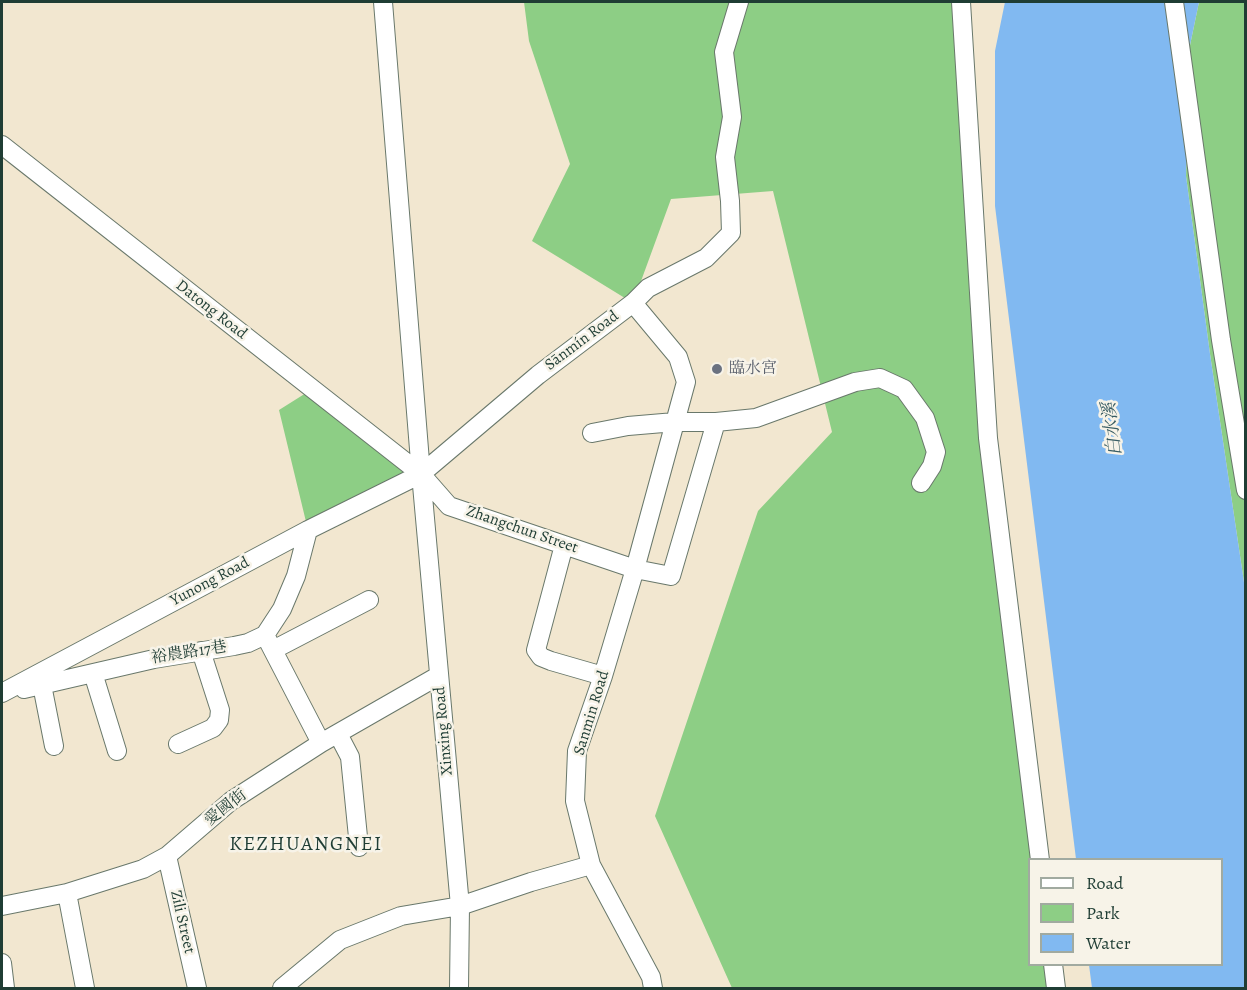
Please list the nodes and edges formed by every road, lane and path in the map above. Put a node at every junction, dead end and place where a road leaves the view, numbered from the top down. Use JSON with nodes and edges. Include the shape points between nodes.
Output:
{"nodes":[{"id":1,"x":383,"y":2,"type":"edge"},
{"id":2,"x":739,"y":2,"type":"edge"},
{"id":3,"x":961,"y":2,"type":"edge"},
{"id":4,"x":1174,"y":2,"type":"edge"},
{"id":5,"x":2,"y":145,"type":"edge"},
{"id":6,"x":633,"y":303,"type":"junction"},
{"id":7,"x":675,"y":422,"type":"junction"},
{"id":8,"x":716,"y":422,"type":"junction"},
{"id":9,"x":592,"y":433,"type":"dead end"},
{"id":10,"x":421,"y":474,"type":"junction"},
{"id":11,"x":921,"y":483,"type":"dead end"},
{"id":12,"x":1245,"y":490,"type":"edge"},
{"id":13,"x":308,"y":530,"type":"junction"},
{"id":14,"x":564,"y":545,"type":"junction"},
{"id":15,"x":635,"y":569,"type":"junction"},
{"id":16,"x":369,"y":600,"type":"dead end"},
{"id":17,"x":269,"y":642,"type":"junction"},
{"id":18,"x":201,"y":651,"type":"junction"},
{"id":19,"x":93,"y":673,"type":"junction"},
{"id":20,"x":438,"y":676,"type":"junction"},
{"id":21,"x":603,"y":676,"type":"junction"},
{"id":22,"x":42,"y":685,"type":"junction"},
{"id":23,"x":2,"y":693,"type":"edge"},
{"id":24,"x":338,"y":734,"type":"junction"},
{"id":25,"x":321,"y":743,"type":"junction"},
{"id":26,"x":178,"y":744,"type":"dead end"},
{"id":27,"x":54,"y":746,"type":"dead end"},
{"id":28,"x":117,"y":751,"type":"dead end"},
{"id":29,"x":359,"y":847,"type":"dead end"},
{"id":30,"x":167,"y":856,"type":"junction"},
{"id":31,"x":1040,"y":858,"type":"edge"},
{"id":32,"x":591,"y":865,"type":"junction"},
{"id":33,"x":67,"y":893,"type":"junction"},
{"id":34,"x":2,"y":906,"type":"edge"},
{"id":35,"x":460,"y":906,"type":"junction"},
{"id":36,"x":2,"y":963,"type":"edge"},
{"id":37,"x":1053,"y":966,"type":"edge"},
{"id":38,"x":5,"y":988,"type":"edge"},
{"id":39,"x":85,"y":988,"type":"edge"},
{"id":40,"x":197,"y":988,"type":"edge"},
{"id":41,"x":282,"y":988,"type":"edge"},
{"id":42,"x":459,"y":988,"type":"edge"},
{"id":43,"x":653,"y":988,"type":"edge"},
{"id":44,"x":1056,"y":988,"type":"edge"}],
"edges":[{"from":1,"to":10,"type":"street","name":"Xinxing Road"},
{"from":2,"to":6,"type":"street","via":[[724,52],[732,117],[725,157],[731,233],[706,258],[648,288]]},
{"from":3,"to":31,"type":"street","via":[[988,438]]},
{"from":4,"to":12,"type":"street"},
{"from":5,"to":10,"type":"street","name":"Datong Road"},
{"from":6,"to":7,"type":"street","name":"Sānmín Road","via":[[678,357],[686,382]]},
{"from":6,"to":10,"type":"street","name":"Sānmín Road","via":[[538,375]]},
{"from":7,"to":8,"type":"street"},
{"from":7,"to":9,"type":"street"},
{"from":7,"to":15,"type":"street","name":"Sānmín Road"},
{"from":8,"to":11,"type":"street","via":[[756,418],[855,382],[880,378],[904,389],[925,418],[936,452]]},
{"from":8,"to":15,"type":"street","name":"Zhangchun Street","via":[[672,576]]},
{"from":10,"to":13,"type":"street","name":"Yunong Road"},
{"from":10,"to":14,"type":"street","name":"Zhangchun Street","via":[[449,506]]},
{"from":10,"to":20,"type":"street","name":"Xinxing Road"},
{"from":13,"to":17,"type":"street","via":[[296,576]]},
{"from":13,"to":23,"type":"street","name":"Yunong Road"},
{"from":14,"to":15,"type":"street","name":"Zhangchun Street"},
{"from":14,"to":21,"type":"street","via":[[536,650],[551,662]]},
{"from":15,"to":21,"type":"street","name":"Sanmin Road"},
{"from":16,"to":17,"type":"street","name":"裕農路17巷"},
{"from":17,"to":18,"type":"street","name":"裕農路17巷"},
{"from":17,"to":25,"type":"street"},
{"from":18,"to":19,"type":"street","name":"裕農路17巷"},
{"from":18,"to":26,"type":"street","via":[[220,710],[219,720],[213,728]]},
{"from":19,"to":22,"type":"street","name":"裕農路17巷"},
{"from":19,"to":28,"type":"street"},
{"from":20,"to":24,"type":"street","name":"愛國街"},
{"from":20,"to":35,"type":"street","name":"Xinxing Road"},
{"from":21,"to":32,"type":"street","name":"Sanmin Road","via":[[577,751],[575,801]]},
{"from":22,"to":23,"type":"street","name":"裕農路17巷"},
{"from":22,"to":27,"type":"street"},
{"from":24,"to":25,"type":"street","name":"愛國街"},
{"from":24,"to":29,"type":"street","via":[[350,757]]},
{"from":25,"to":30,"type":"street","name":"愛國街","via":[[231,801]]},
{"from":30,"to":33,"type":"street","name":"愛國街","via":[[142,869]]},
{"from":30,"to":40,"type":"street","name":"Zili Street"},
{"from":32,"to":35,"type":"street"},
{"from":32,"to":43,"type":"street","name":"Sanmin Road","via":[[651,977]]},
{"from":33,"to":34,"type":"street","name":"愛國街"},
{"from":33,"to":39,"type":"street"},
{"from":35,"to":41,"type":"street","via":[[401,916],[340,940]]},
{"from":35,"to":42,"type":"street","name":"Xinxing Road"},
{"from":36,"to":38,"type":"street"},
{"from":37,"to":44,"type":"street"}]}
